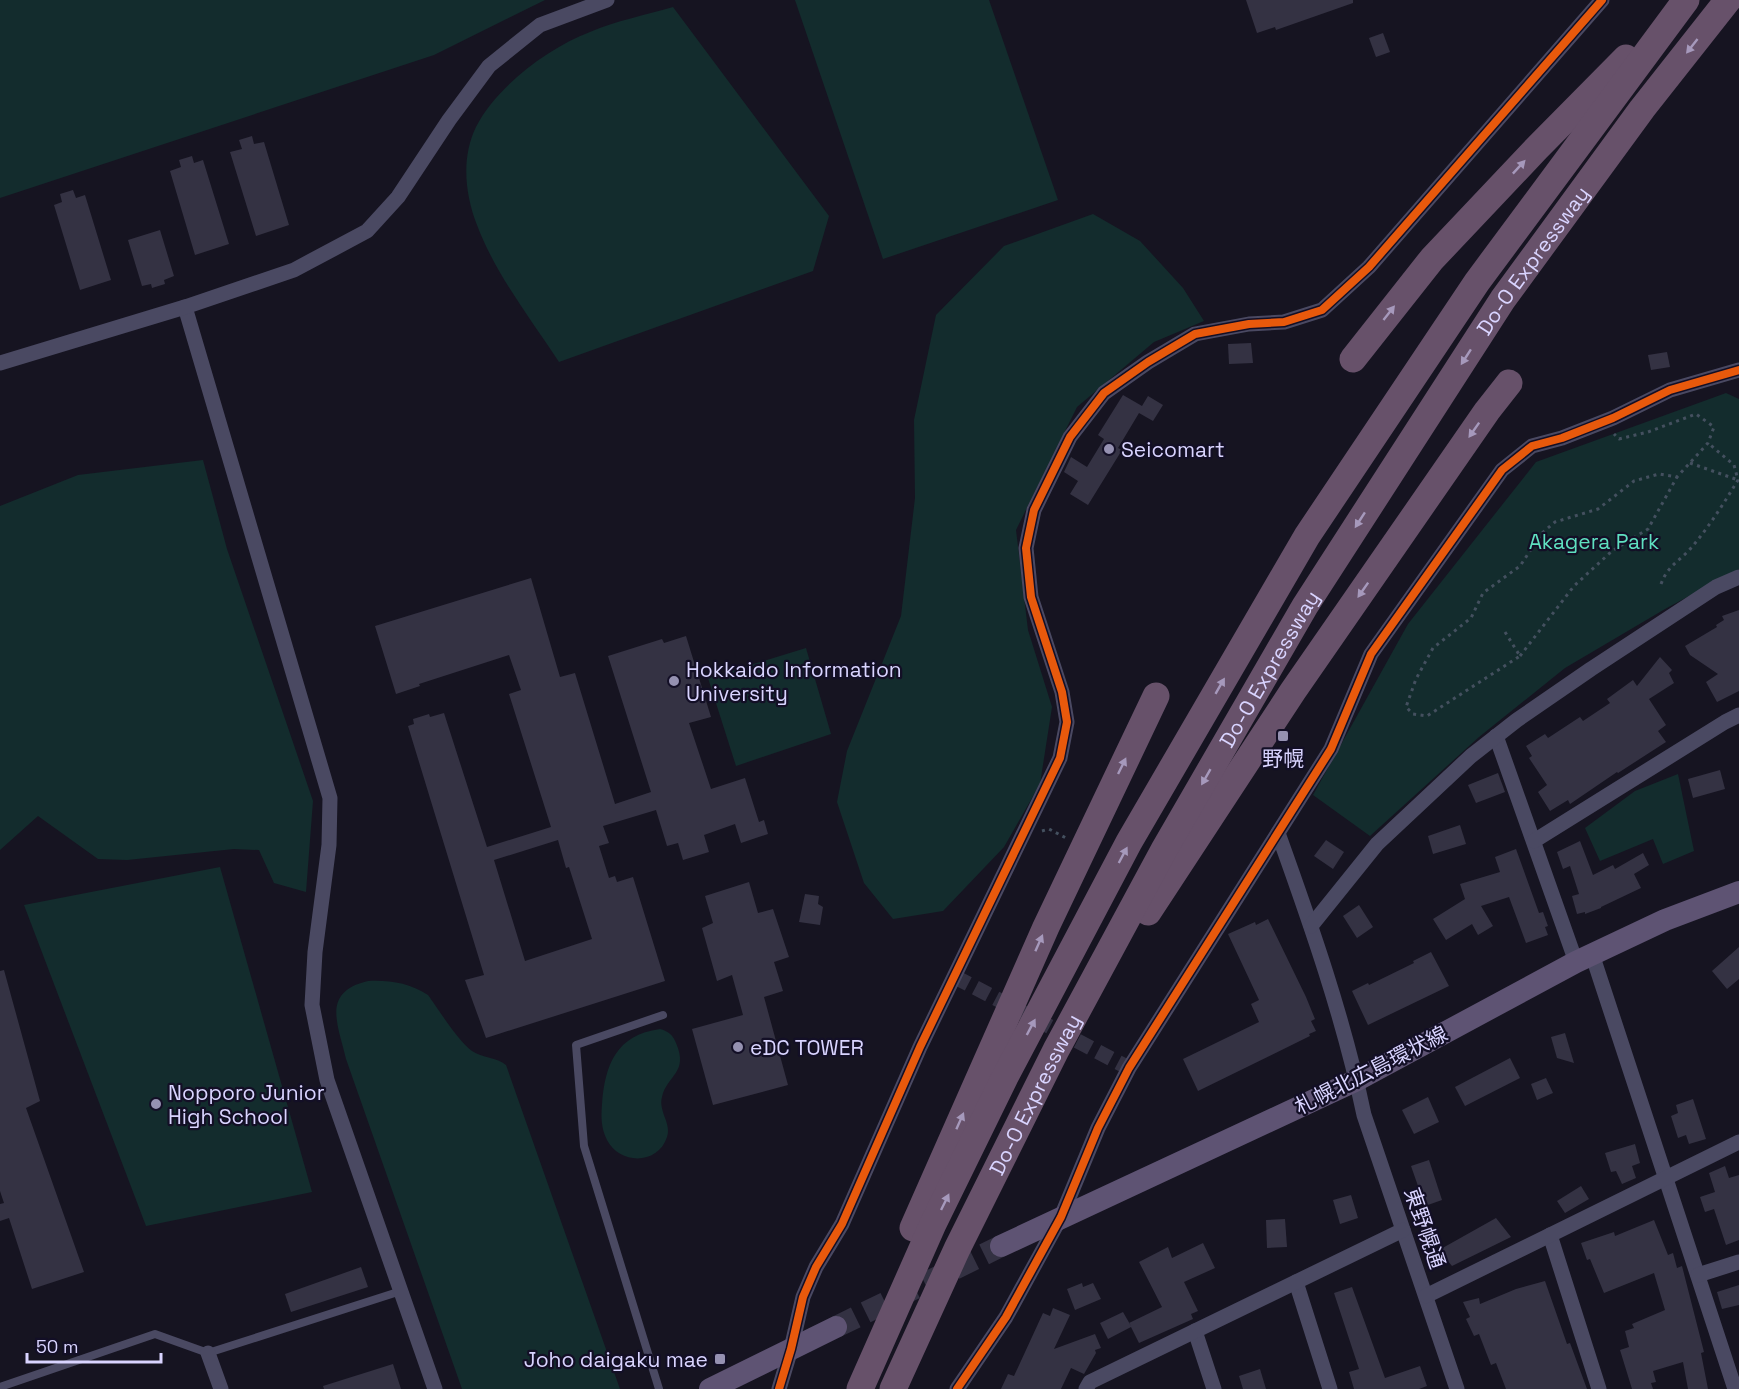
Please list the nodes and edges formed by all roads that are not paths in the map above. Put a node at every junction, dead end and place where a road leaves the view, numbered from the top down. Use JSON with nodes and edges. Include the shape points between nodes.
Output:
{"nodes":[{"id":1,"x":607,"y":0,"type":"edge"},
{"id":2,"x":1602,"y":0,"type":"edge"},
{"id":3,"x":1685,"y":0,"type":"edge"},
{"id":4,"x":1728,"y":0,"type":"edge"},
{"id":5,"x":185,"y":307,"type":"junction"},
{"id":6,"x":1353,"y":359,"type":"dead end"},
{"id":7,"x":0,"y":363,"type":"edge"},
{"id":8,"x":1739,"y":370,"type":"edge"},
{"id":9,"x":1509,"y":383,"type":"dead end"},
{"id":10,"x":1739,"y":577,"type":"edge"},
{"id":11,"x":1156,"y":696,"type":"dead end"},
{"id":12,"x":1739,"y":715,"type":"edge"},
{"id":13,"x":1496,"y":736,"type":"junction"},
{"id":14,"x":1278,"y":833,"type":"junction"},
{"id":15,"x":1534,"y":842,"type":"junction"},
{"id":16,"x":1739,"y":892,"type":"edge"},
{"id":17,"x":1311,"y":926,"type":"junction"},
{"id":18,"x":1584,"y":958,"type":"junction"},
{"id":19,"x":663,"y":1015,"type":"dead end"},
{"id":20,"x":1056,"y":1050,"type":"junction"},
{"id":21,"x":1357,"y":1080,"type":"junction"},
{"id":22,"x":1739,"y":1142,"type":"edge"},
{"id":23,"x":1666,"y":1179,"type":"junction"},
{"id":24,"x":1061,"y":1217,"type":"junction"},
{"id":25,"x":1403,"y":1230,"type":"junction"},
{"id":26,"x":1550,"y":1236,"type":"junction"},
{"id":27,"x":1001,"y":1246,"type":"tunnel mouth"},
{"id":28,"x":1739,"y":1262,"type":"edge"},
{"id":29,"x":1698,"y":1275,"type":"junction"},
{"id":30,"x":1296,"y":1282,"type":"junction"},
{"id":31,"x":401,"y":1291,"type":"junction"},
{"id":32,"x":1426,"y":1296,"type":"junction"},
{"id":33,"x":836,"y":1327,"type":"tunnel mouth"},
{"id":34,"x":1195,"y":1331,"type":"junction"},
{"id":35,"x":791,"y":1349,"type":"junction"},
{"id":36,"x":208,"y":1353,"type":"junction"},
{"id":37,"x":0,"y":1387,"type":"edge"},
{"id":38,"x":221,"y":1389,"type":"edge"},
{"id":39,"x":435,"y":1389,"type":"edge"},
{"id":40,"x":659,"y":1389,"type":"edge"},
{"id":41,"x":710,"y":1389,"type":"edge"},
{"id":42,"x":779,"y":1389,"type":"edge"},
{"id":43,"x":851,"y":1389,"type":"edge"},
{"id":44,"x":860,"y":1389,"type":"edge"},
{"id":45,"x":894,"y":1389,"type":"edge"},
{"id":46,"x":957,"y":1389,"type":"edge"},
{"id":47,"x":1086,"y":1389,"type":"edge"},
{"id":48,"x":1214,"y":1389,"type":"edge"},
{"id":49,"x":1330,"y":1389,"type":"edge"},
{"id":50,"x":1458,"y":1389,"type":"edge"},
{"id":51,"x":1599,"y":1389,"type":"edge"},
{"id":52,"x":1735,"y":1389,"type":"edge"}],
"edges":[{"from":1,"to":5,"type":"street","via":[[540,25],[489,66],[398,197],[367,231],[294,270]]},
{"from":2,"to":35,"type":"street","via":[[1369,267],[1322,310],[1284,322],[1195,334],[1104,393],[1070,437],[1034,510],[1026,548],[1031,597],[1062,692],[1067,722],[1060,758],[920,1047],[842,1224],[816,1267],[803,1297]]},
{"from":6,"to":3,"type":"highway","one_way":true,"via":[[1432,259]]},
{"from":44,"to":3,"type":"highway","name":"Do-O Expressway","one_way":true,"via":[[933,1224],[1005,1077],[1130,842],[1307,536],[1477,282]]},
{"from":4,"to":20,"type":"highway","name":"Do-O Expressway","one_way":true,"via":[[1642,109],[1503,299],[1311,596],[1165,848]]},
{"from":5,"to":7,"type":"street"},
{"from":5,"to":31,"type":"street","via":[[330,798],[329,845],[312,1005],[327,1080]]},
{"from":8,"to":14,"type":"street","via":[[1670,390],[1602,422],[1532,446],[1502,470],[1371,654],[1331,749]]},
{"from":9,"to":20,"type":"highway","one_way":true,"via":[[1293,691]]},
{"from":10,"to":13,"type":"street","via":[[1716,587]]},
{"from":43,"to":11,"type":"highway","one_way":true,"via":[[917,1217],[1046,927]]},
{"from":12,"to":15,"type":"street"},
{"from":13,"to":15,"type":"street"},
{"from":13,"to":17,"type":"street","via":[[1377,844]]},
{"from":14,"to":17,"type":"street","name":"東野幌通"},
{"from":14,"to":24,"type":"street","via":[[1129,1068],[1098,1128]]},
{"from":15,"to":18,"type":"street"},
{"from":16,"to":18,"type":"main road","name":"札幌北広島環状線","via":[[1665,920]]},
{"from":17,"to":21,"type":"street","name":"東野幌通"},
{"from":18,"to":21,"type":"main road","name":"札幌北広島環状線"},
{"from":18,"to":23,"type":"street"},
{"from":19,"to":40,"type":"lane","via":[[576,1045],[584,1146]]},
{"from":20,"to":45,"type":"highway","name":"Do-O Expressway","via":[[957,1249]]},
{"from":21,"to":24,"type":"main road","name":"札幌北広島環状線"},
{"from":21,"to":25,"type":"street","name":"東野幌通"},
{"from":22,"to":23,"type":"street"},
{"from":23,"to":26,"type":"street"},
{"from":23,"to":29,"type":"street"},
{"from":24,"to":27,"type":"main road","name":"札幌北広島環状線"},
{"from":24,"to":46,"type":"street","via":[[1006,1317]]},
{"from":25,"to":30,"type":"street"},
{"from":25,"to":32,"type":"street","name":"東野幌通"},
{"from":26,"to":32,"type":"street"},
{"from":26,"to":51,"type":"street"},
{"from":28,"to":29,"type":"street"},
{"from":29,"to":52,"type":"street"},
{"from":30,"to":34,"type":"street"},
{"from":30,"to":49,"type":"street"},
{"from":31,"to":36,"type":"lane"},
{"from":31,"to":39,"type":"street"},
{"from":32,"to":50,"type":"street","name":"東野幌通"},
{"from":33,"to":35,"type":"main road"},
{"from":34,"to":47,"type":"street","via":[[1090,1382]]},
{"from":34,"to":48,"type":"street"},
{"from":35,"to":41,"type":"main road"},
{"from":35,"to":42,"type":"street"},
{"from":36,"to":37,"type":"lane","via":[[155,1334]]},
{"from":36,"to":38,"type":"street"}]}
